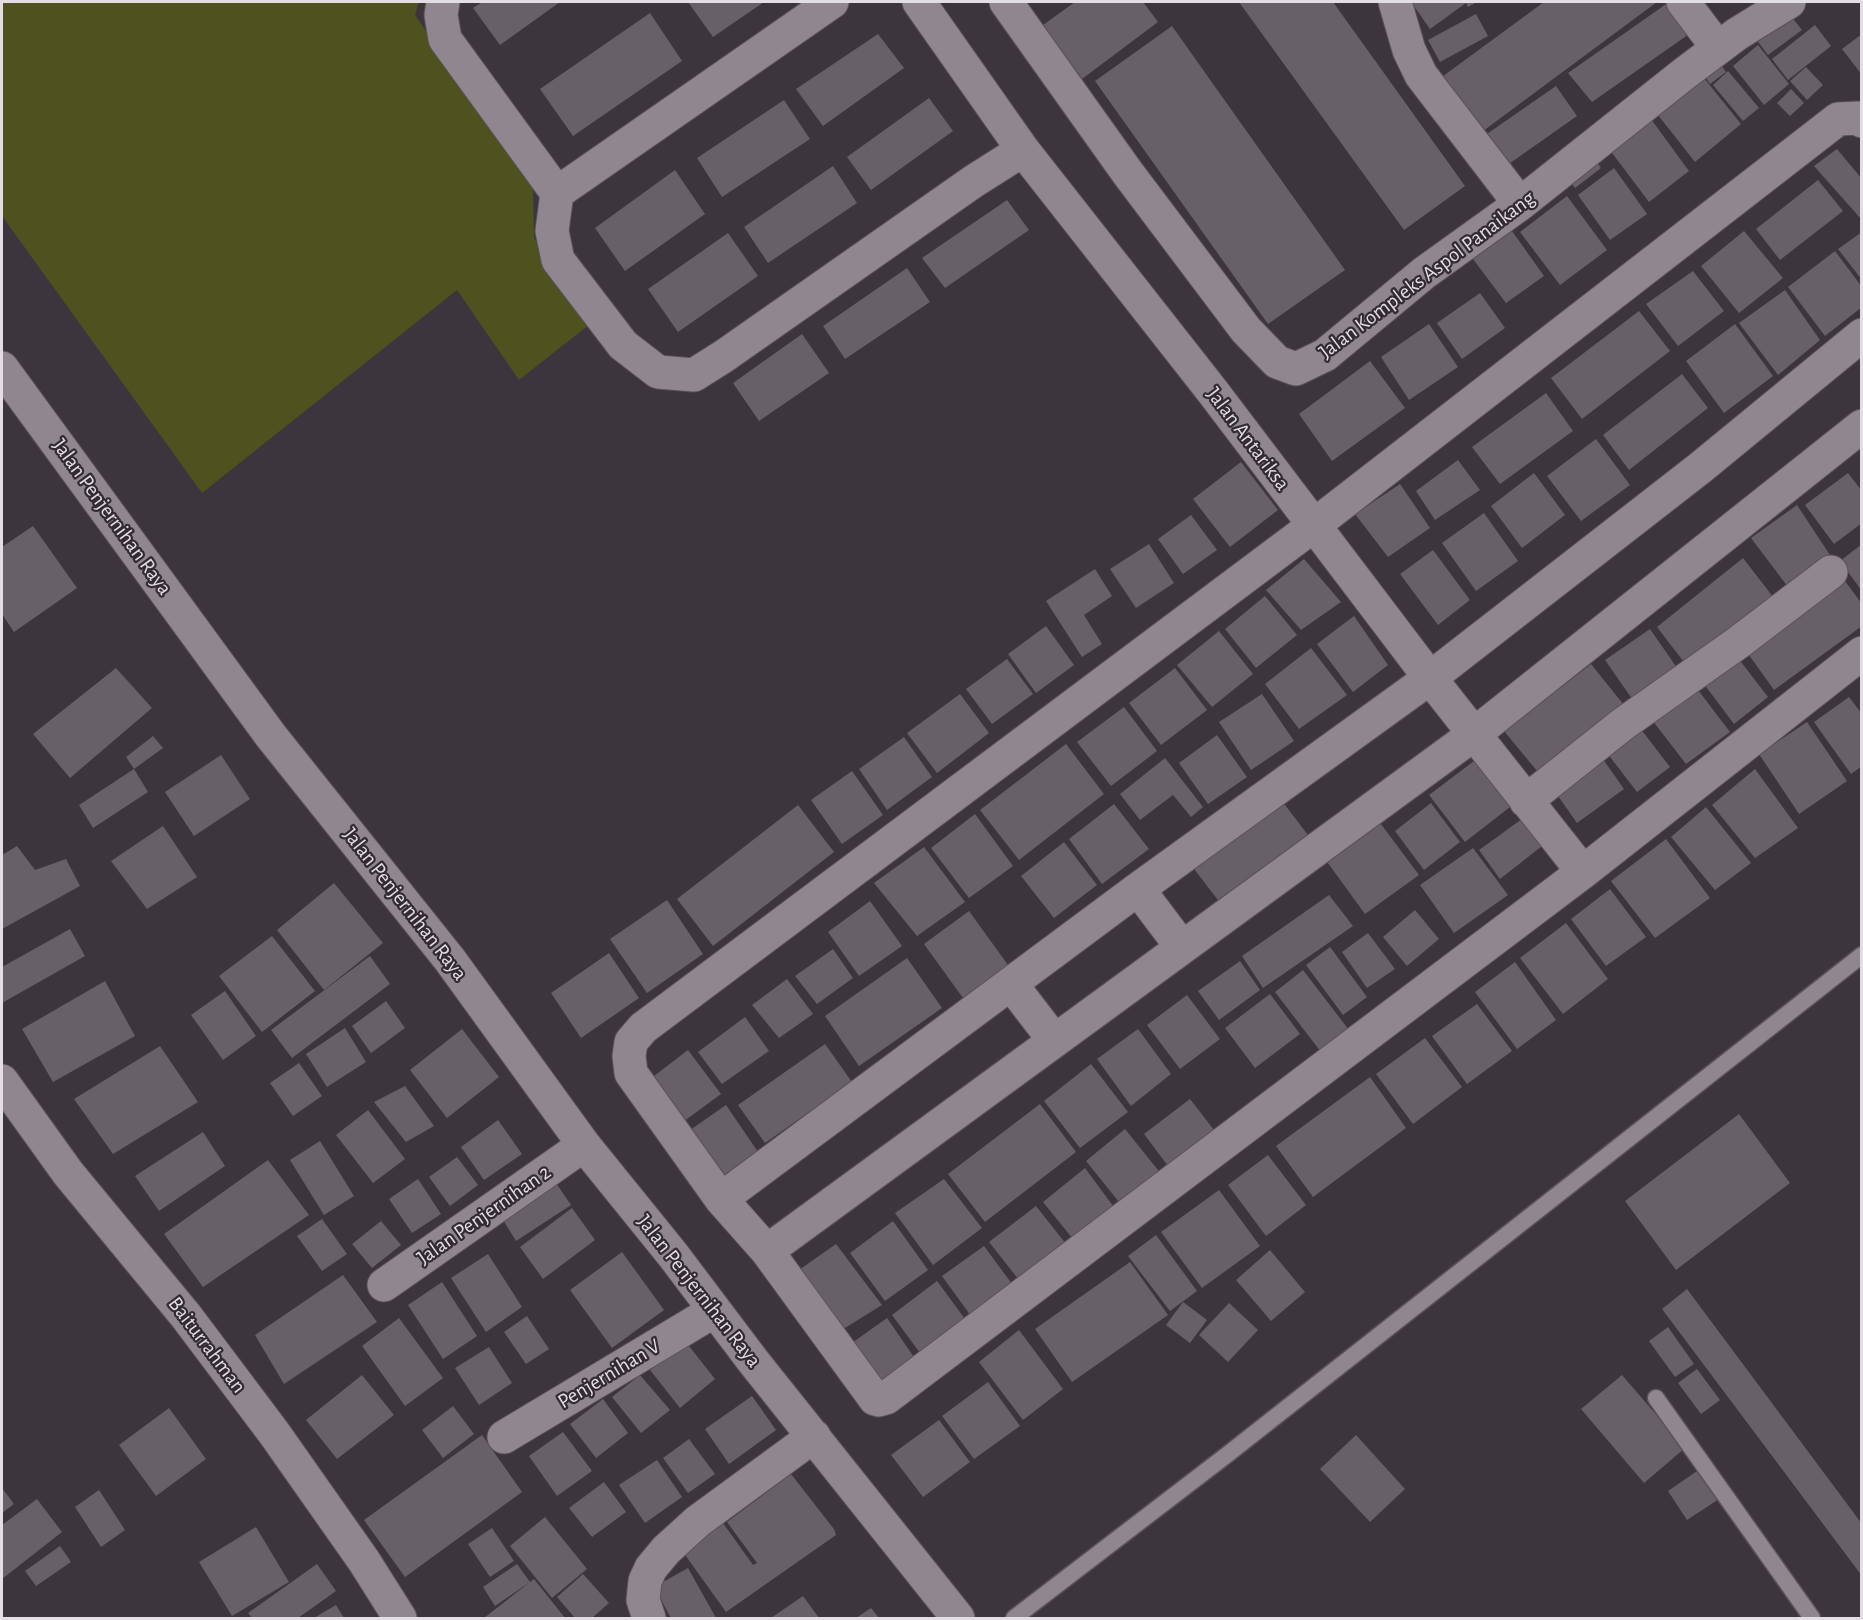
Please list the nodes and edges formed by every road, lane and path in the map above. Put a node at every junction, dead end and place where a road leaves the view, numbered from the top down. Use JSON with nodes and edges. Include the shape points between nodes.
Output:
{"nodes":[{"id":1,"x":443,"y":2,"type":"edge"},
{"id":2,"x":832,"y":2,"type":"edge"},
{"id":3,"x":919,"y":2,"type":"edge"},
{"id":4,"x":1006,"y":2,"type":"edge"},
{"id":5,"x":1395,"y":2,"type":"edge"},
{"id":6,"x":1683,"y":2,"type":"edge"},
{"id":7,"x":1789,"y":2,"type":"edge"},
{"id":8,"x":1718,"y":48,"type":"junction"},
{"id":9,"x":1862,"y":121,"type":"edge"},
{"id":10,"x":1023,"y":150,"type":"junction"},
{"id":11,"x":557,"y":193,"type":"junction"},
{"id":12,"x":1520,"y":204,"type":"junction"},
{"id":13,"x":1862,"y":335,"type":"edge"},
{"id":14,"x":2,"y":368,"type":"edge"},
{"id":15,"x":1862,"y":426,"type":"edge"},
{"id":16,"x":1313,"y":526,"type":"junction"},
{"id":17,"x":1831,"y":573,"type":"dead end"},
{"id":18,"x":1862,"y":653,"type":"edge"},
{"id":19,"x":1430,"y":678,"type":"junction"},
{"id":20,"x":1473,"y":735,"type":"junction"},
{"id":21,"x":1526,"y":801,"type":"junction"},
{"id":22,"x":1582,"y":872,"type":"junction"},
{"id":23,"x":1138,"y":889,"type":"junction"},
{"id":24,"x":1181,"y":946,"type":"junction"},
{"id":25,"x":1862,"y":955,"type":"edge"},
{"id":26,"x":1011,"y":984,"type":"junction"},
{"id":27,"x":1054,"y":1040,"type":"junction"},
{"id":28,"x":2,"y":1080,"type":"edge"},
{"id":29,"x":584,"y":1145,"type":"junction"},
{"id":30,"x":721,"y":1199,"type":"junction"},
{"id":31,"x":767,"y":1251,"type":"junction"},
{"id":32,"x":384,"y":1285,"type":"dead end"},
{"id":33,"x":714,"y":1311,"type":"junction"},
{"id":34,"x":1656,"y":1398,"type":"dead end"},
{"id":35,"x":814,"y":1436,"type":"junction"},
{"id":36,"x":504,"y":1437,"type":"dead end"},
{"id":37,"x":400,"y":1618,"type":"edge"},
{"id":38,"x":649,"y":1618,"type":"edge"},
{"id":39,"x":958,"y":1618,"type":"edge"},
{"id":40,"x":1014,"y":1618,"type":"edge"},
{"id":41,"x":1812,"y":1618,"type":"edge"}],
"edges":[{"from":1,"to":11,"type":"street","via":[[445,39]]},
{"from":2,"to":11,"type":"street"},
{"from":3,"to":10,"type":"street","name":"Jalan Antariksa"},
{"from":4,"to":12,"type":"street","name":"Jalan Kompleks Aspol Panaikang","via":[[1183,248],[1246,330],[1276,362],[1296,369],[1325,355],[1424,273]]},
{"from":5,"to":12,"type":"street","via":[[1421,75]]},
{"from":6,"to":8,"type":"street"},
{"from":7,"to":8,"type":"street","name":"Jalan Kompleks Aspol Panaikang"},
{"from":8,"to":12,"type":"street","name":"Jalan Kompleks Aspol Panaikang"},
{"from":9,"to":16,"type":"street","via":[[1838,119]]},
{"from":10,"to":11,"type":"street","via":[[694,375],[658,372],[623,345],[558,260],[552,231]]},
{"from":10,"to":16,"type":"street","name":"Jalan Antariksa"},
{"from":13,"to":19,"type":"street","via":[[1700,468]]},
{"from":14,"to":29,"type":"street","name":"Jalan Penjernihan Raya","via":[[271,736],[450,960]]},
{"from":15,"to":20,"type":"street"},
{"from":16,"to":19,"type":"street","name":"Jalan Antariksa"},
{"from":16,"to":30,"type":"street","via":[[643,1028],[631,1042],[631,1073]]},
{"from":17,"to":21,"type":"street","via":[[1623,724]]},
{"from":18,"to":22,"type":"street"},
{"from":19,"to":20,"type":"street","name":"Jalan Antariksa"},
{"from":19,"to":23,"type":"street"},
{"from":20,"to":21,"type":"street","name":"Jalan Antariksa"},
{"from":20,"to":24,"type":"street"},
{"from":21,"to":22,"type":"street","name":"Jalan Antariksa"},
{"from":22,"to":31,"type":"street","via":[[886,1398],[875,1399]]},
{"from":23,"to":24,"type":"street"},
{"from":23,"to":26,"type":"street"},
{"from":24,"to":27,"type":"street"},
{"from":25,"to":40,"type":"lane"},
{"from":26,"to":27,"type":"street"},
{"from":26,"to":30,"type":"street"},
{"from":27,"to":31,"type":"street"},
{"from":28,"to":37,"type":"street","name":"Baiturrahman","via":[[68,1173],[186,1316],[274,1433]]},
{"from":29,"to":32,"type":"street","name":"Jalan Penjernihan 2"},
{"from":29,"to":33,"type":"street","name":"Jalan Penjernihan Raya"},
{"from":30,"to":31,"type":"street"},
{"from":33,"to":35,"type":"street","name":"Jalan Penjernihan Raya"},
{"from":33,"to":36,"type":"street","name":"Penjernihan V"},
{"from":34,"to":41,"type":"lane"},
{"from":35,"to":38,"type":"street","via":[[698,1521],[666,1550],[645,1581],[643,1600]]},
{"from":35,"to":39,"type":"street","name":"Jalan Penjernihan Raya"}]}
